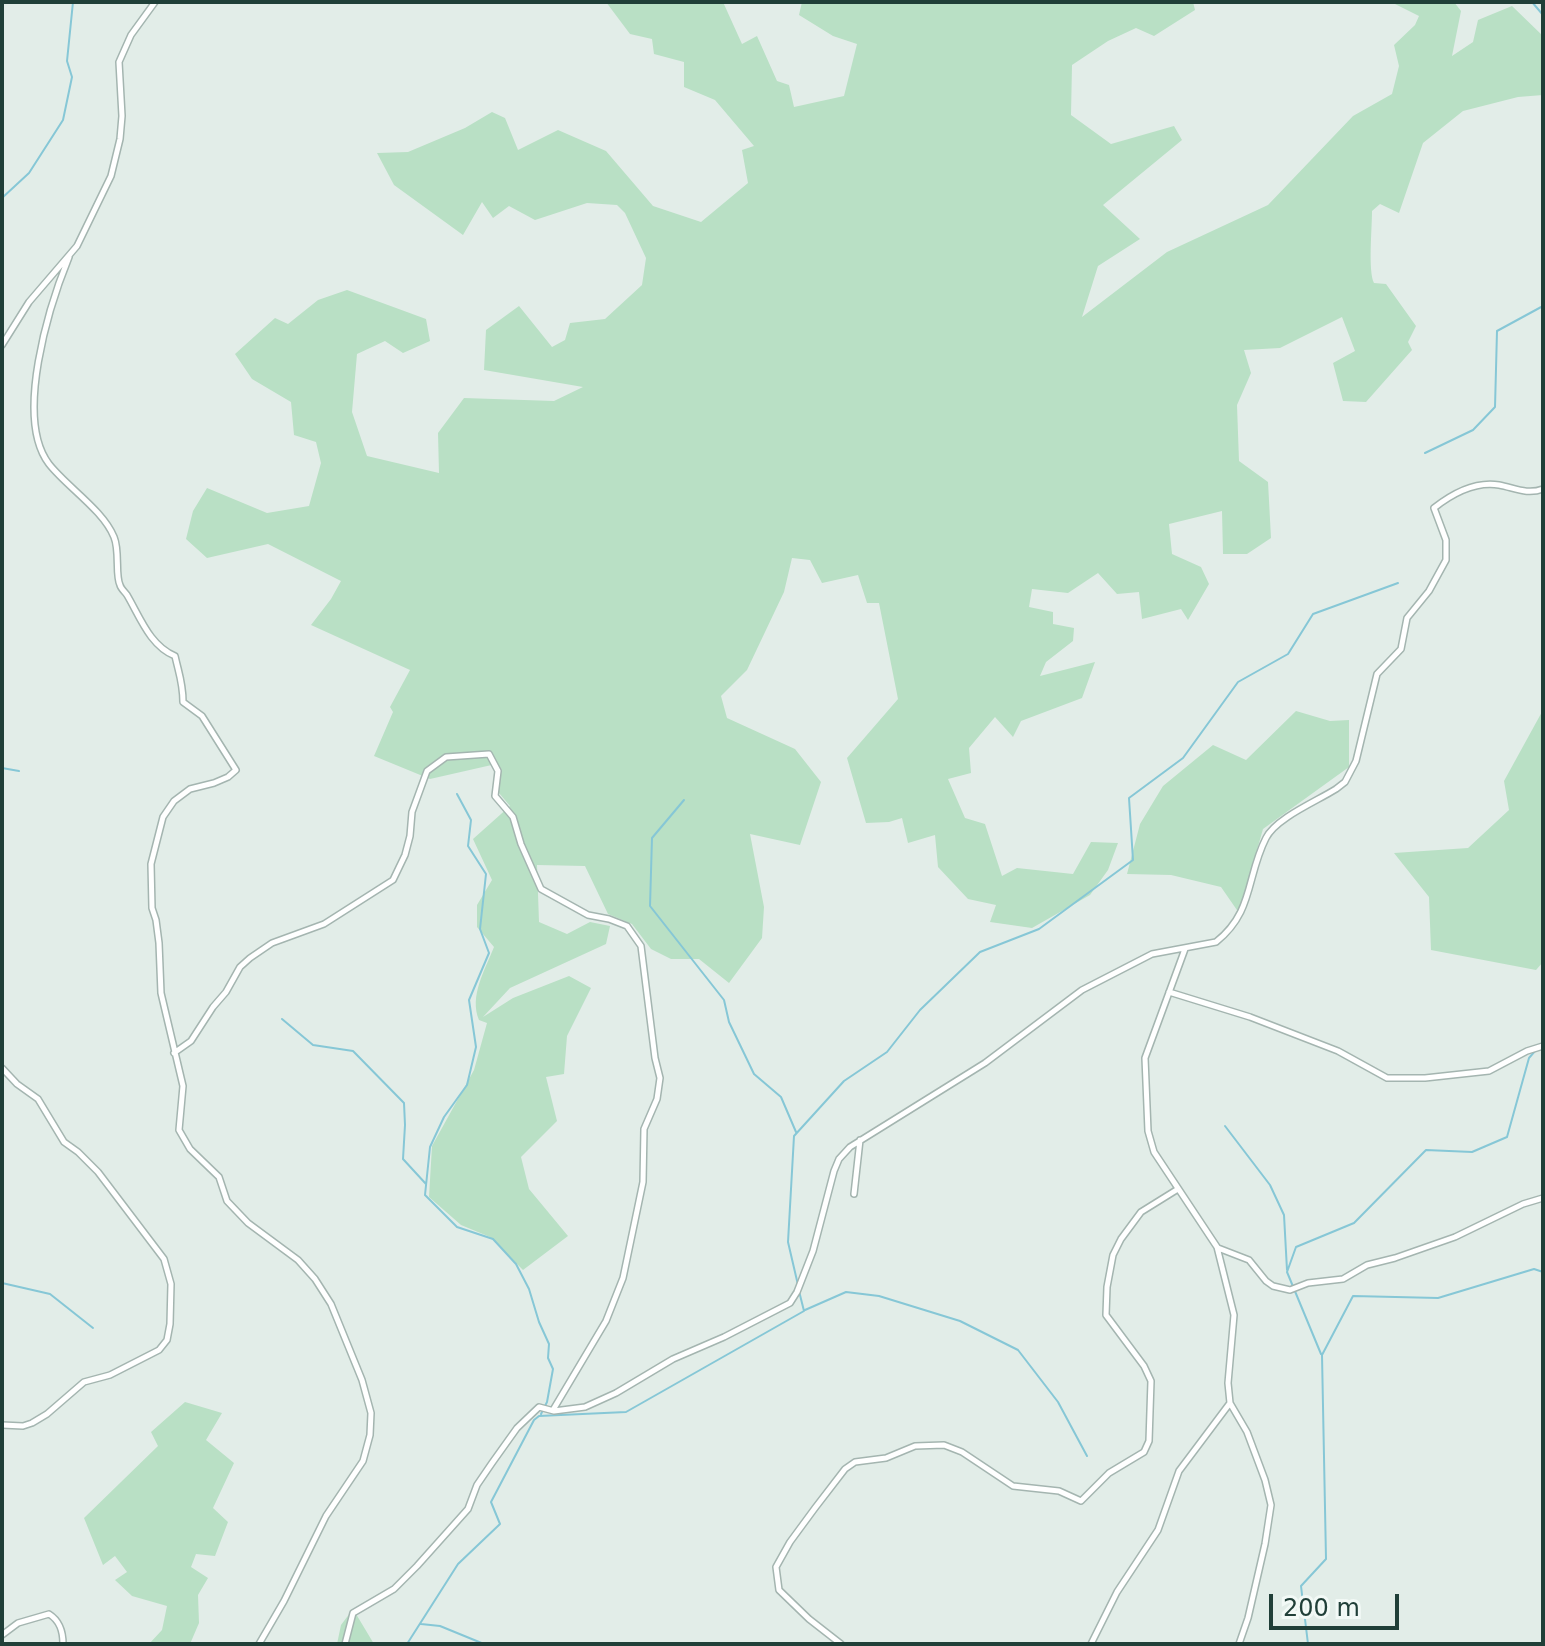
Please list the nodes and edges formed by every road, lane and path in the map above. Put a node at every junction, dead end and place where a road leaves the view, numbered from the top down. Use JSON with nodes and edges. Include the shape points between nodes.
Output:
{"nodes":[{"id":1,"x":155,"y":2,"type":"edge"},
{"id":2,"x":69,"y":257,"type":"junction"},
{"id":3,"x":2,"y":345,"type":"edge"},
{"id":4,"x":1543,"y":489,"type":"edge"},
{"id":5,"x":1185,"y":949,"type":"junction"},
{"id":6,"x":1169,"y":992,"type":"junction"},
{"id":7,"x":1543,"y":1046,"type":"edge"},
{"id":8,"x":174,"y":1053,"type":"junction"},
{"id":9,"x":2,"y":1068,"type":"edge"},
{"id":10,"x":860,"y":1139,"type":"junction"},
{"id":11,"x":1178,"y":1189,"type":"junction"},
{"id":12,"x":854,"y":1194,"type":"dead end"},
{"id":13,"x":1543,"y":1198,"type":"edge"},
{"id":14,"x":1217,"y":1247,"type":"junction"},
{"id":15,"x":1230,"y":1403,"type":"junction"},
{"id":16,"x":552,"y":1410,"type":"junction"},
{"id":17,"x":2,"y":1425,"type":"edge"},
{"id":18,"x":2,"y":1635,"type":"edge"},
{"id":19,"x":63,"y":1644,"type":"edge"},
{"id":20,"x":259,"y":1644,"type":"edge"},
{"id":21,"x":345,"y":1644,"type":"edge"},
{"id":22,"x":841,"y":1644,"type":"edge"},
{"id":23,"x":1091,"y":1644,"type":"edge"},
{"id":24,"x":1239,"y":1644,"type":"edge"}],
"edges":[{"from":1,"to":2,"type":"street","via":[[124,47],[116,159]]},
{"from":2,"to":3,"type":"street","via":[[29,302]]},
{"from":2,"to":8,"type":"street","via":[[39,353],[33,415],[40,449],[114,536],[120,587],[156,643],[175,656],[183,702],[202,716],[236,770],[174,801],[154,845],[152,908]]},
{"from":4,"to":5,"type":"street","via":[[1472,485],[1434,508],[1446,540],[1446,560],[1407,618],[1401,649],[1377,674],[1356,761],[1345,782],[1273,828],[1237,921],[1216,942]]},
{"from":5,"to":6,"type":"street"},
{"from":5,"to":10,"type":"street","via":[[1145,957],[1082,990],[973,1071]]},
{"from":6,"to":7,"type":"street","via":[[1338,1051],[1387,1078],[1489,1071]]},
{"from":6,"to":11,"type":"street","via":[[1145,1058],[1148,1131],[1154,1152]]},
{"from":8,"to":16,"type":"street","via":[[191,1041],[250,958],[272,943],[324,924],[393,880],[405,855],[412,812],[427,771],[446,757],[489,754],[498,771],[495,796],[513,817],[541,889],[588,915],[627,926],[641,946],[660,1078],[644,1129],[643,1182],[623,1278],[606,1321]]},
{"from":8,"to":20,"type":"street","via":[[183,1086],[181,1135],[219,1177],[227,1201],[309,1270],[331,1304],[369,1402],[370,1435],[363,1461],[326,1516]]},
{"from":9,"to":17,"type":"street","via":[[38,1099],[64,1142],[98,1172],[158,1248],[171,1284],[169,1333],[159,1350],[84,1382],[32,1423]]},
{"from":10,"to":12,"type":"street"},
{"from":10,"to":16,"type":"street","via":[[844,1152],[834,1171],[813,1251],[790,1303],[585,1407]]},
{"from":11,"to":14,"type":"street"},
{"from":11,"to":22,"type":"street","via":[[1141,1212],[1121,1239],[1107,1287],[1106,1315],[1151,1381],[1152,1418],[1144,1452],[1109,1473],[1081,1501],[1059,1491],[1013,1486],[944,1445],[915,1446],[886,1458],[855,1462],[776,1567],[779,1590]]},
{"from":13,"to":14,"type":"street","via":[[1343,1279],[1290,1290],[1273,1286],[1249,1260]]},
{"from":14,"to":15,"type":"street","via":[[1234,1315]]},
{"from":15,"to":23,"type":"street","via":[[1179,1471],[1158,1530]]},
{"from":15,"to":24,"type":"street","via":[[1247,1432],[1271,1505]]},
{"from":16,"to":21,"type":"street","via":[[539,1407],[517,1428],[477,1485],[468,1509],[417,1566],[394,1589],[353,1613]]},
{"from":18,"to":19,"type":"street","via":[[18,1623],[49,1614],[58,1622]]}]}
